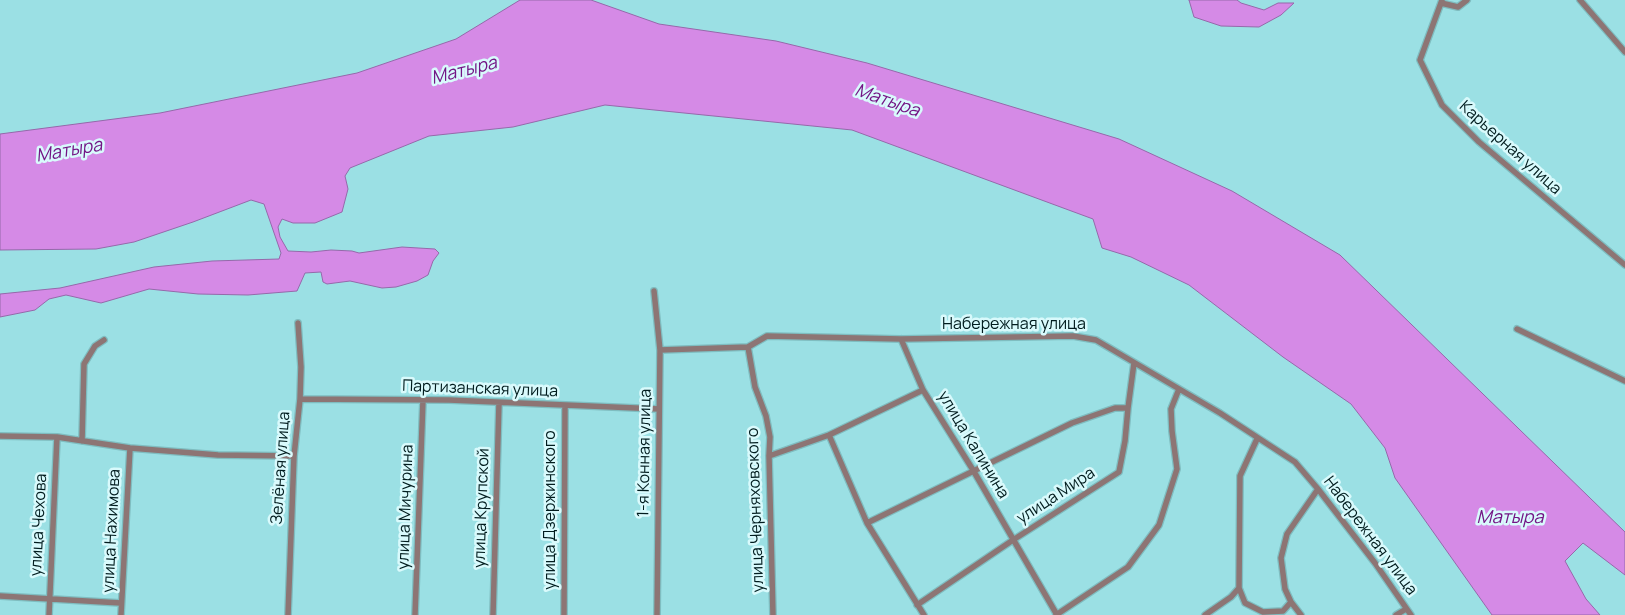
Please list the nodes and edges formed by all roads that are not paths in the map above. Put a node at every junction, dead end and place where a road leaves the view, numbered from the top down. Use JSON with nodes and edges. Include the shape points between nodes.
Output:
{"nodes":[{"id":1,"x":1466,"y":0,"type":"edge"},
{"id":2,"x":1580,"y":0,"type":"edge"},
{"id":3,"x":1441,"y":1,"type":"edge"},
{"id":4,"x":1625,"y":52,"type":"edge"},
{"id":5,"x":1625,"y":266,"type":"edge"},
{"id":6,"x":654,"y":291,"type":"dead end"},
{"id":7,"x":298,"y":323,"type":"dead end"},
{"id":8,"x":1516,"y":329,"type":"dead end"},
{"id":9,"x":901,"y":339,"type":"junction"},
{"id":10,"x":104,"y":340,"type":"dead end"},
{"id":11,"x":748,"y":348,"type":"junction"},
{"id":12,"x":660,"y":350,"type":"junction"},
{"id":13,"x":1134,"y":363,"type":"junction"},
{"id":14,"x":1625,"y":381,"type":"edge"},
{"id":15,"x":1179,"y":389,"type":"junction"},
{"id":16,"x":923,"y":390,"type":"junction"},
{"id":17,"x":300,"y":399,"type":"junction"},
{"id":18,"x":423,"y":400,"type":"junction"},
{"id":19,"x":499,"y":403,"type":"junction"},
{"id":20,"x":565,"y":406,"type":"junction"},
{"id":21,"x":1128,"y":408,"type":"junction"},
{"id":22,"x":659,"y":409,"type":"junction"},
{"id":23,"x":829,"y":435,"type":"junction"},
{"id":24,"x":0,"y":436,"type":"edge"},
{"id":25,"x":57,"y":437,"type":"junction"},
{"id":26,"x":1258,"y":439,"type":"junction"},
{"id":27,"x":82,"y":441,"type":"junction"},
{"id":28,"x":130,"y":448,"type":"junction"},
{"id":29,"x":294,"y":456,"type":"junction"},
{"id":30,"x":769,"y":456,"type":"junction"},
{"id":31,"x":973,"y":470,"type":"junction"},
{"id":32,"x":1318,"y":489,"type":"junction"},
{"id":33,"x":867,"y":523,"type":"junction"},
{"id":34,"x":1013,"y":540,"type":"junction"},
{"id":35,"x":1239,"y":588,"type":"junction"},
{"id":36,"x":0,"y":596,"type":"edge"},
{"id":37,"x":50,"y":599,"type":"junction"},
{"id":38,"x":1291,"y":602,"type":"junction"},
{"id":39,"x":121,"y":603,"type":"junction"},
{"id":40,"x":917,"y":605,"type":"junction"},
{"id":41,"x":1406,"y":609,"type":"junction"},
{"id":42,"x":49,"y":615,"type":"edge"},
{"id":43,"x":121,"y":615,"type":"edge"},
{"id":44,"x":290,"y":615,"type":"edge"},
{"id":45,"x":415,"y":615,"type":"edge"},
{"id":46,"x":493,"y":615,"type":"edge"},
{"id":47,"x":564,"y":615,"type":"edge"},
{"id":48,"x":657,"y":615,"type":"edge"},
{"id":49,"x":773,"y":615,"type":"edge"},
{"id":50,"x":924,"y":615,"type":"edge"},
{"id":51,"x":1057,"y":615,"type":"edge"},
{"id":52,"x":1206,"y":615,"type":"edge"},
{"id":53,"x":1301,"y":615,"type":"edge"},
{"id":54,"x":1396,"y":615,"type":"edge"},
{"id":55,"x":1410,"y":615,"type":"edge"}],
"edges":[{"from":1,"to":3,"type":"street","via":[[1458,8]]},
{"from":2,"to":4,"type":"street"},
{"from":3,"to":5,"type":"street","name":"Карьерная улица","via":[[1420,60],[1442,105],[1479,142]]},
{"from":6,"to":12,"type":"street","name":"1-я Конная улица"},
{"from":7,"to":17,"type":"street","name":"Зелёная улица"},
{"from":8,"to":14,"type":"street"},
{"from":9,"to":11,"type":"street","name":"Набережная улица","via":[[767,336]]},
{"from":9,"to":13,"type":"street","name":"Набережная улица","via":[[1073,336],[1096,340]]},
{"from":9,"to":16,"type":"street","name":"улица Калинина"},
{"from":10,"to":27,"type":"street","via":[[95,346],[84,364]]},
{"from":11,"to":12,"type":"street","name":"Набережная улица"},
{"from":11,"to":30,"type":"street","name":"улица Черняховского","via":[[755,387],[770,436]]},
{"from":12,"to":22,"type":"street","name":"1-я Конная улица"},
{"from":13,"to":15,"type":"street","name":"Набережная улица"},
{"from":13,"to":21,"type":"street","name":"улица Мира"},
{"from":15,"to":26,"type":"street","name":"Набережная улица"},
{"from":15,"to":51,"type":"street","via":[[1171,409],[1178,469],[1158,525],[1128,567]]},
{"from":16,"to":23,"type":"street"},
{"from":16,"to":31,"type":"street","name":"улица Калинина"},
{"from":17,"to":18,"type":"street","name":"Партизанская улица"},
{"from":17,"to":29,"type":"street","name":"Зелёная улица"},
{"from":18,"to":19,"type":"street","name":"Партизанская улица"},
{"from":18,"to":45,"type":"street","name":"улица Мичурина"},
{"from":19,"to":20,"type":"street","name":"Партизанская улица"},
{"from":19,"to":46,"type":"street","name":"улица Крупской"},
{"from":20,"to":22,"type":"street","name":"Партизанская улица"},
{"from":20,"to":47,"type":"street","name":"улица Дзержинского"},
{"from":21,"to":31,"type":"street","via":[[1115,408],[1072,423]]},
{"from":21,"to":34,"type":"street","name":"улица Мира","via":[[1119,472]]},
{"from":22,"to":48,"type":"street","name":"1-я Конная улица"},
{"from":23,"to":30,"type":"street"},
{"from":23,"to":33,"type":"street"},
{"from":24,"to":25,"type":"street"},
{"from":25,"to":27,"type":"street"},
{"from":25,"to":37,"type":"street","name":"улица Чехова"},
{"from":26,"to":32,"type":"street","name":"Набережная улица","via":[[1295,462]]},
{"from":26,"to":35,"type":"street","via":[[1240,476]]},
{"from":27,"to":28,"type":"street"},
{"from":28,"to":29,"type":"street","via":[[218,455]]},
{"from":28,"to":39,"type":"street","name":"улица Нахимова"},
{"from":29,"to":44,"type":"street","name":"Зелёная улица"},
{"from":30,"to":49,"type":"street","name":"улица Черняховского"},
{"from":31,"to":33,"type":"street"},
{"from":31,"to":34,"type":"street","name":"улица Калинина"},
{"from":32,"to":38,"type":"street","via":[[1287,534],[1281,558],[1285,589]]},
{"from":32,"to":41,"type":"street","name":"Набережная улица"},
{"from":33,"to":40,"type":"street"},
{"from":34,"to":40,"type":"street","name":"улица Мира"},
{"from":34,"to":51,"type":"street","name":"улица Калинина"},
{"from":35,"to":38,"type":"street","via":[[1245,603],[1263,612],[1283,611]]},
{"from":35,"to":52,"type":"street"},
{"from":36,"to":37,"type":"street"},
{"from":37,"to":39,"type":"street"},
{"from":37,"to":42,"type":"street","name":"улица Чехова"},
{"from":38,"to":53,"type":"street"},
{"from":39,"to":43,"type":"street","name":"улица Нахимова"},
{"from":40,"to":50,"type":"street"},
{"from":41,"to":54,"type":"street"},
{"from":41,"to":55,"type":"street","name":"Набережная улица"}]}
